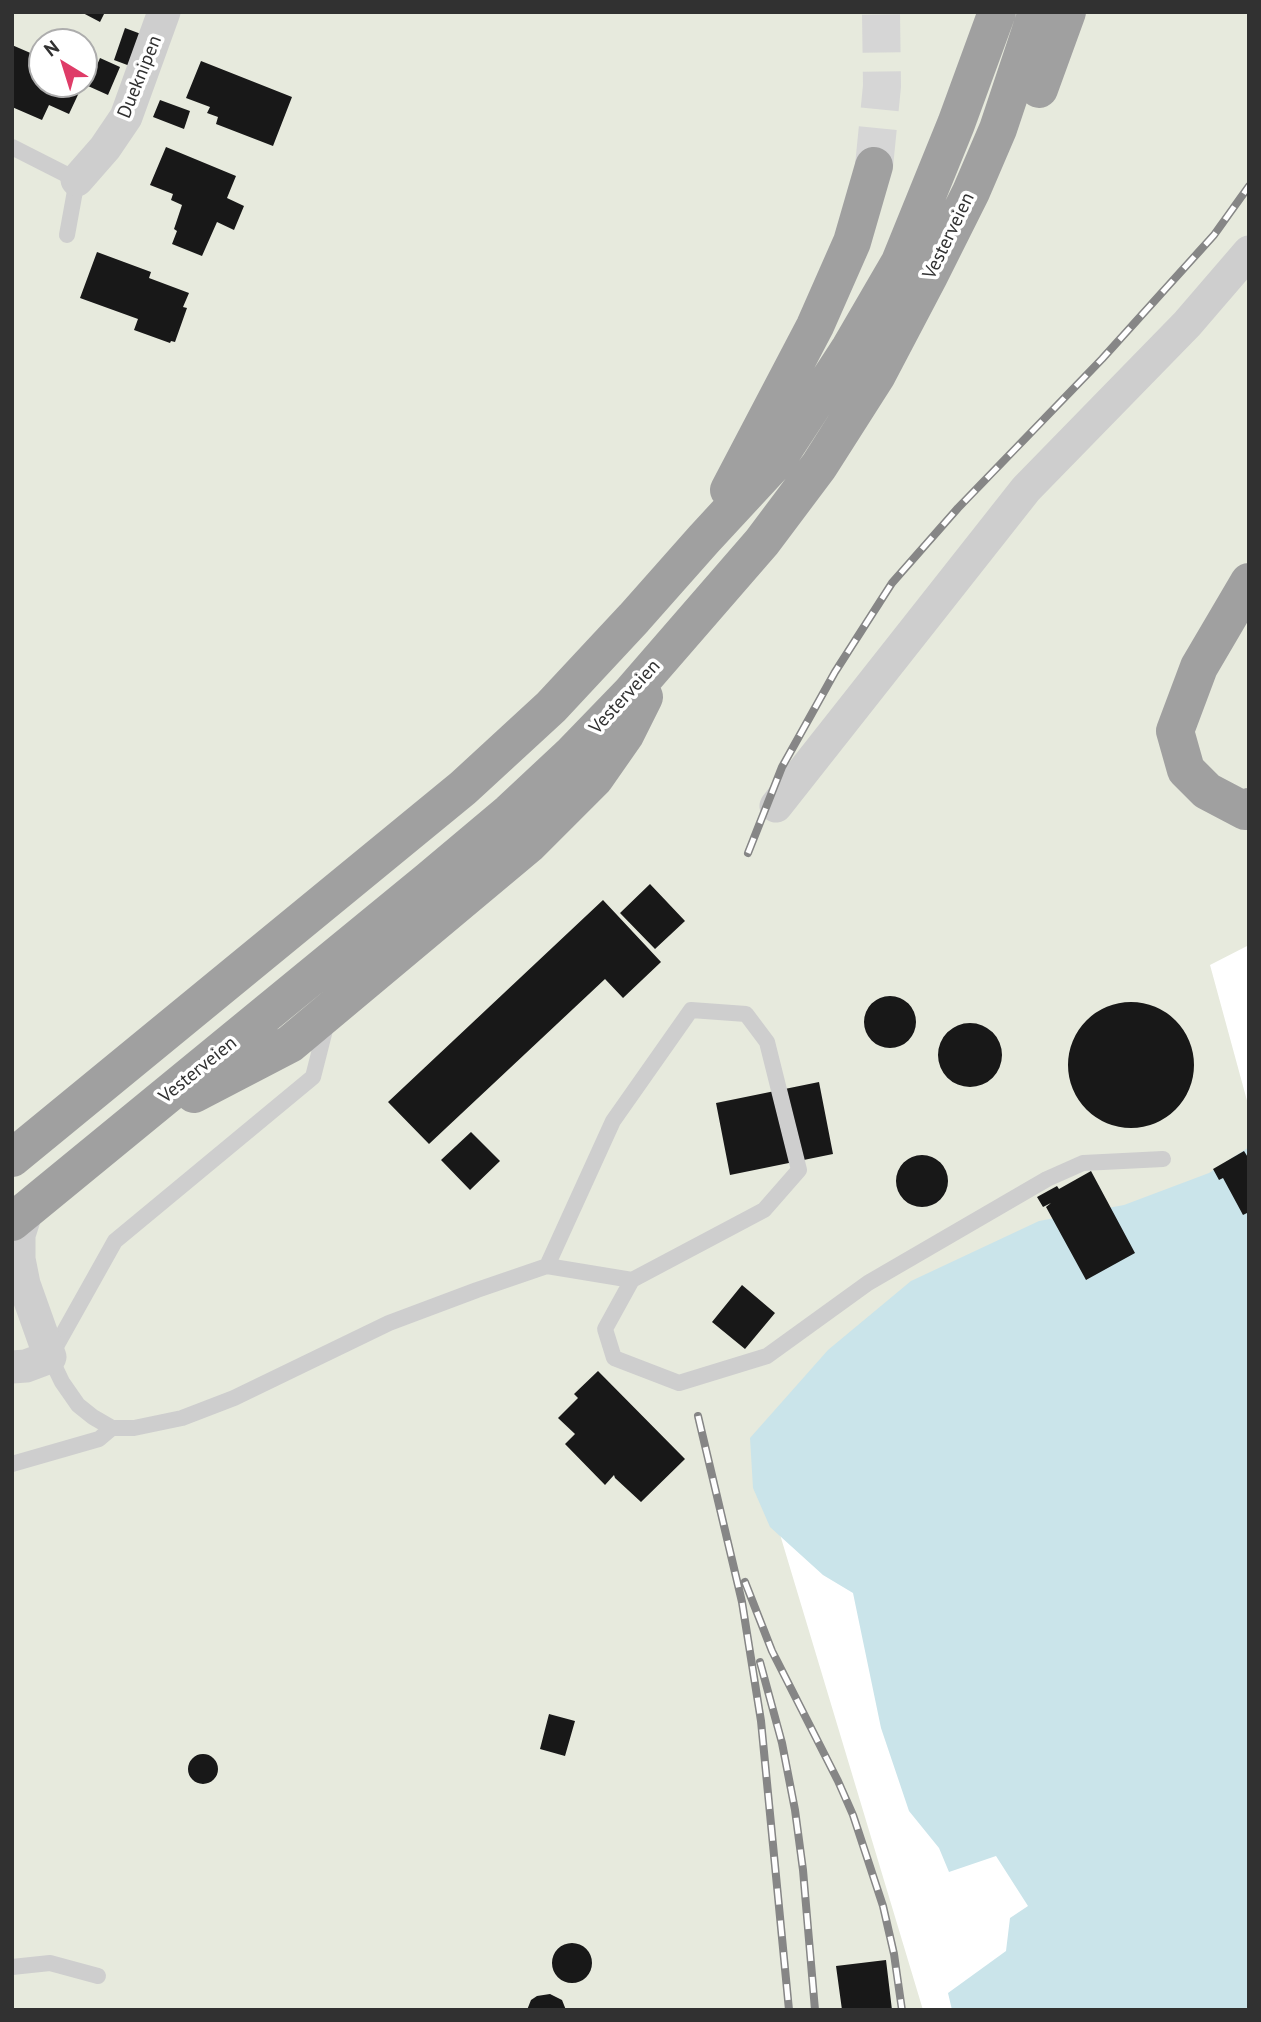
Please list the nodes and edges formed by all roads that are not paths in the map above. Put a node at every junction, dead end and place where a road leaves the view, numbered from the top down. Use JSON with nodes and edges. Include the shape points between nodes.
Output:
{"nodes":[{"id":1,"x":164,"y":12,"type":"edge"},
{"id":2,"x":997,"y":12,"type":"edge"},
{"id":3,"x":1037,"y":12,"type":"edge"},
{"id":4,"x":1067,"y":12,"type":"edge"},
{"id":5,"x":12,"y":147,"type":"edge"},
{"id":6,"x":874,"y":166,"type":"tunnel mouth"},
{"id":7,"x":77,"y":180,"type":"junction"},
{"id":8,"x":971,"y":192,"type":"junction"},
{"id":9,"x":66,"y":235,"type":"dead end"},
{"id":10,"x":1249,"y":251,"type":"edge"},
{"id":11,"x":704,"y":539,"type":"junction"},
{"id":12,"x":1249,"y":582,"type":"edge"},
{"id":13,"x":665,"y":655,"type":"junction"},
{"id":14,"x":776,"y":806,"type":"dead end"},
{"id":15,"x":1249,"y":807,"type":"edge"},
{"id":16,"x":331,"y":1010,"type":"junction"},
{"id":17,"x":71,"y":1110,"type":"junction"},
{"id":18,"x":118,"y":1135,"type":"junction"},
{"id":19,"x":12,"y":1139,"type":"edge"},
{"id":20,"x":12,"y":1158,"type":"edge"},
{"id":21,"x":1163,"y":1159,"type":"dead end"},
{"id":22,"x":19,"y":1216,"type":"edge"},
{"id":23,"x":547,"y":1266,"type":"junction"},
{"id":24,"x":632,"y":1280,"type":"junction"},
{"id":25,"x":50,"y":1357,"type":"junction"},
{"id":26,"x":12,"y":1367,"type":"edge"},
{"id":27,"x":112,"y":1428,"type":"junction"},
{"id":28,"x":12,"y":1464,"type":"edge"},
{"id":29,"x":12,"y":1967,"type":"edge"},
{"id":30,"x":98,"y":1976,"type":"dead end"}],
"edges":[{"from":1,"to":7,"type":"street","name":"Dueknipen","via":[[126,117]]},
{"from":2,"to":11,"type":"highway","name":"Vesterveien","via":[[900,262],[777,460]]},
{"from":3,"to":8,"type":"highway","name":"Vesterveien","via":[[998,130]]},
{"from":4,"to":8,"type":"highway","via":[[1013,160]]},
{"from":5,"to":7,"type":"lane"},
{"from":6,"to":11,"type":"highway","via":[[852,242],[815,326]]},
{"from":7,"to":9,"type":"lane"},
{"from":8,"to":13,"type":"highway","name":"Vesterveien","via":[[877,375],[819,466],[762,542]]},
{"from":10,"to":14,"type":"street","via":[[1187,324],[1026,489]]},
{"from":11,"to":17,"type":"highway","name":"Vesterveien","via":[[551,707],[463,788]]},
{"from":12,"to":15,"type":"highway","via":[[1199,667],[1175,731],[1186,770],[1207,791],[1245,811]]},
{"from":13,"to":16,"type":"highway","via":[[625,735],[595,778],[528,845]]},
{"from":13,"to":18,"type":"highway","name":"Vesterveien","via":[[510,812]]},
{"from":16,"to":18,"type":"highway","via":[[290,1044]]},
{"from":16,"to":25,"type":"lane","via":[[313,1077],[115,1241]]},
{"from":17,"to":19,"type":"lane"},
{"from":17,"to":20,"type":"highway","name":"Vesterveien"},
{"from":18,"to":22,"type":"highway","name":"Vesterveien"},
{"from":21,"to":24,"type":"lane","via":[[1083,1163],[1046,1179],[868,1283],[767,1356],[679,1383],[614,1358],[605,1329]]},
{"from":22,"to":25,"type":"street","via":[[24,1284]]},
{"from":23,"to":24,"type":"lane"},
{"from":23,"to":24,"type":"lane","via":[[613,1121],[691,1010],[746,1014],[767,1042],[799,1170],[764,1210]]},
{"from":23,"to":27,"type":"lane","via":[[389,1324],[203,1410],[134,1428]]},
{"from":25,"to":26,"type":"street"},
{"from":25,"to":27,"type":"lane","via":[[78,1405]]},
{"from":27,"to":28,"type":"lane","via":[[99,1439]]},
{"from":29,"to":30,"type":"lane","via":[[50,1963]]}]}
